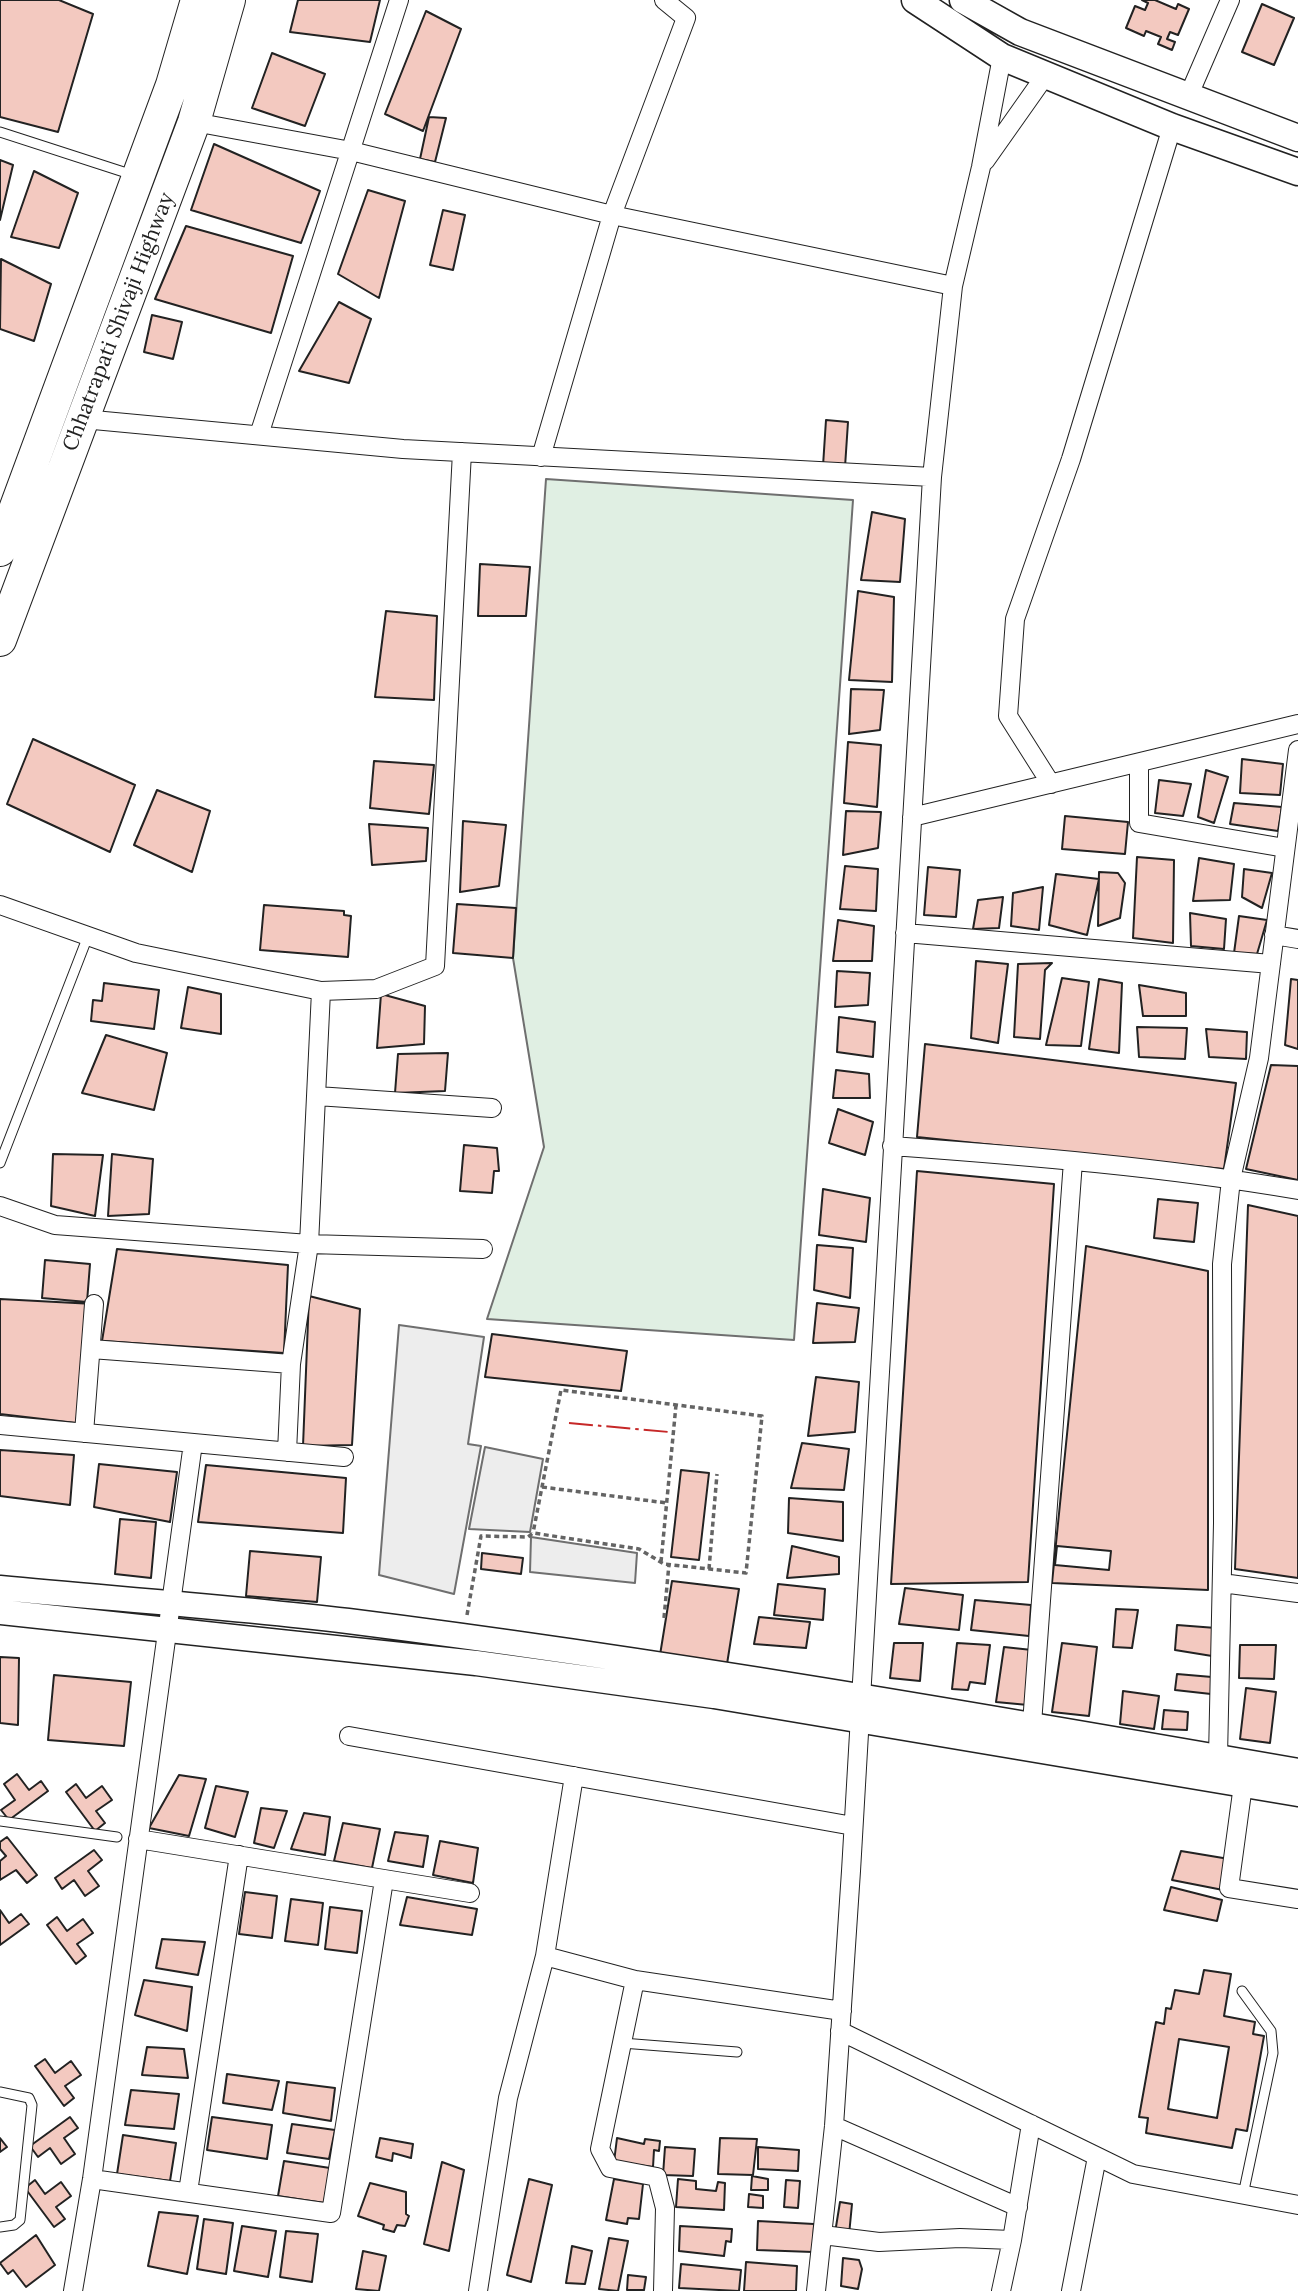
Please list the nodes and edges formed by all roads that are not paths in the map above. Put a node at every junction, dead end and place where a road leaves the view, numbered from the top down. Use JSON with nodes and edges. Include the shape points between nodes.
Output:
{"nodes":[{"id":1,"x":197,"y":0,"type":"edge"},
{"id":2,"x":229,"y":0,"type":"edge"},
{"id":3,"x":399,"y":0,"type":"edge"},
{"id":4,"x":664,"y":0,"type":"edge"},
{"id":5,"x":915,"y":0,"type":"edge"},
{"id":6,"x":963,"y":0,"type":"edge"},
{"id":7,"x":1230,"y":0,"type":"edge"},
{"id":8,"x":1002,"y":57,"type":"junction"},
{"id":9,"x":1045,"y":76,"type":"junction"},
{"id":10,"x":1188,"y":97,"type":"junction"},
{"id":11,"x":194,"y":122,"type":"junction"},
{"id":12,"x":1172,"y":127,"type":"junction"},
{"id":13,"x":0,"y":132,"type":"edge"},
{"id":14,"x":1298,"y":138,"type":"edge"},
{"id":15,"x":351,"y":151,"type":"junction"},
{"id":16,"x":981,"y":167,"type":"junction"},
{"id":17,"x":1298,"y":172,"type":"edge"},
{"id":18,"x":138,"y":176,"type":"junction"},
{"id":19,"x":612,"y":215,"type":"junction"},
{"id":20,"x":953,"y":286,"type":"junction"},
{"id":21,"x":83,"y":419,"type":"junction"},
{"id":22,"x":259,"y":435,"type":"junction"},
{"id":23,"x":462,"y":452,"type":"junction"},
{"id":24,"x":541,"y":457,"type":"junction"},
{"id":25,"x":932,"y":477,"type":"junction"},
{"id":26,"x":0,"y":548,"type":"edge"},
{"id":27,"x":0,"y":640,"type":"edge"},
{"id":28,"x":1298,"y":724,"type":"edge"},
{"id":29,"x":1298,"y":750,"type":"edge"},
{"id":30,"x":1139,"y":762,"type":"junction"},
{"id":31,"x":1051,"y":784,"type":"junction"},
{"id":32,"x":912,"y":817,"type":"junction"},
{"id":33,"x":1293,"y":831,"type":"edge"},
{"id":34,"x":1285,"y":848,"type":"junction"},
{"id":35,"x":0,"y":905,"type":"edge"},
{"id":36,"x":905,"y":933,"type":"junction"},
{"id":37,"x":1274,"y":934,"type":"junction"},
{"id":38,"x":88,"y":936,"type":"junction"},
{"id":39,"x":1298,"y":939,"type":"edge"},
{"id":40,"x":1271,"y":964,"type":"junction"},
{"id":41,"x":321,"y":991,"type":"junction"},
{"id":42,"x":317,"y":1096,"type":"junction"},
{"id":43,"x":492,"y":1108,"type":"dead end"},
{"id":44,"x":892,"y":1146,"type":"junction"},
{"id":45,"x":1073,"y":1161,"type":"junction"},
{"id":46,"x":0,"y":1163,"type":"edge"},
{"id":47,"x":1231,"y":1178,"type":"junction"},
{"id":48,"x":1298,"y":1190,"type":"edge"},
{"id":49,"x":0,"y":1206,"type":"edge"},
{"id":50,"x":309,"y":1244,"type":"junction"},
{"id":51,"x":483,"y":1249,"type":"dead end"},
{"id":52,"x":94,"y":1304,"type":"dead end"},
{"id":53,"x":91,"y":1349,"type":"junction"},
{"id":54,"x":291,"y":1364,"type":"junction"},
{"id":55,"x":0,"y":1425,"type":"edge"},
{"id":56,"x":85,"y":1433,"type":"junction"},
{"id":57,"x":193,"y":1443,"type":"junction"},
{"id":58,"x":287,"y":1452,"type":"junction"},
{"id":59,"x":344,"y":1457,"type":"dead end"},
{"id":60,"x":1222,"y":1583,"type":"junction"},
{"id":61,"x":0,"y":1588,"type":"edge"},
{"id":62,"x":1298,"y":1593,"type":"edge"},
{"id":63,"x":0,"y":1612,"type":"edge"},
{"id":64,"x":169,"y":1616,"type":"junction"},
{"id":65,"x":858,"y":1707,"type":"junction"},
{"id":66,"x":1032,"y":1724,"type":"junction"},
{"id":67,"x":349,"y":1736,"type":"dead end"},
{"id":68,"x":1218,"y":1757,"type":"junction"},
{"id":69,"x":1298,"y":1771,"type":"edge"},
{"id":70,"x":574,"y":1776,"type":"junction"},
{"id":71,"x":1243,"y":1785,"type":"junction"},
{"id":72,"x":1298,"y":1794,"type":"edge"},
{"id":73,"x":0,"y":1821,"type":"edge"},
{"id":74,"x":853,"y":1826,"type":"junction"},
{"id":75,"x":117,"y":1837,"type":"dead end"},
{"id":76,"x":138,"y":1839,"type":"junction"},
{"id":77,"x":239,"y":1855,"type":"junction"},
{"id":78,"x":384,"y":1880,"type":"junction"},
{"id":79,"x":470,"y":1893,"type":"dead end"},
{"id":80,"x":1298,"y":1899,"type":"edge"},
{"id":81,"x":545,"y":1956,"type":"junction"},
{"id":82,"x":635,"y":1980,"type":"junction"},
{"id":83,"x":1242,"y":1991,"type":"dead end"},
{"id":84,"x":842,"y":2011,"type":"junction"},
{"id":85,"x":840,"y":2031,"type":"junction"},
{"id":86,"x":622,"y":2043,"type":"junction"},
{"id":87,"x":737,"y":2052,"type":"dead end"},
{"id":88,"x":0,"y":2092,"type":"edge"},
{"id":89,"x":1031,"y":2124,"type":"junction"},
{"id":90,"x":834,"y":2126,"type":"junction"},
{"id":91,"x":1097,"y":2157,"type":"junction"},
{"id":92,"x":92,"y":2179,"type":"junction"},
{"id":93,"x":188,"y":2192,"type":"junction"},
{"id":94,"x":1243,"y":2194,"type":"junction"},
{"id":95,"x":1298,"y":2205,"type":"edge"},
{"id":96,"x":1018,"y":2207,"type":"junction"},
{"id":97,"x":0,"y":2227,"type":"edge"},
{"id":98,"x":823,"y":2235,"type":"junction"},
{"id":99,"x":1013,"y":2239,"type":"junction"},
{"id":100,"x":73,"y":2291,"type":"edge"},
{"id":101,"x":478,"y":2291,"type":"edge"},
{"id":102,"x":663,"y":2291,"type":"edge"},
{"id":103,"x":816,"y":2291,"type":"edge"},
{"id":104,"x":1001,"y":2291,"type":"edge"},
{"id":105,"x":1071,"y":2291,"type":"edge"}],
"edges":[{"from":1,"to":18,"type":"highway","name":"Chhatrapati Shivaji Highway"},
{"from":2,"to":11,"type":"highway","name":"Chhatrapati Shivaji Highway"},
{"from":3,"to":15,"type":"street"},
{"from":4,"to":19,"type":"street","via":[[686,18]]},
{"from":5,"to":8,"type":"main road"},
{"from":6,"to":10,"type":"main road","via":[[1020,33]]},
{"from":7,"to":10,"type":"street"},
{"from":8,"to":9,"type":"main road"},
{"from":8,"to":16,"type":"street"},
{"from":9,"to":12,"type":"main road"},
{"from":9,"to":16,"type":"street"},
{"from":10,"to":14,"type":"main road"},
{"from":11,"to":15,"type":"street"},
{"from":11,"to":21,"type":"highway","name":"Chhatrapati Shivaji Highway"},
{"from":12,"to":17,"type":"main road"},
{"from":12,"to":31,"type":"street","via":[[1071,459],[1015,619],[1008,716]]},
{"from":13,"to":18,"type":"lane"},
{"from":15,"to":19,"type":"street"},
{"from":15,"to":22,"type":"street"},
{"from":16,"to":20,"type":"street"},
{"from":18,"to":26,"type":"highway","name":"Chhatrapati Shivaji Highway"},
{"from":19,"to":20,"type":"street"},
{"from":19,"to":24,"type":"street"},
{"from":20,"to":25,"type":"street"},
{"from":21,"to":22,"type":"street"},
{"from":21,"to":27,"type":"highway","name":"Chhatrapati Shivaji Highway"},
{"from":22,"to":23,"type":"street"},
{"from":23,"to":24,"type":"street"},
{"from":23,"to":41,"type":"street","via":[[435,967],[376,989]]},
{"from":24,"to":25,"type":"street"},
{"from":25,"to":32,"type":"street"},
{"from":28,"to":30,"type":"street"},
{"from":29,"to":33,"type":"street"},
{"from":30,"to":31,"type":"street"},
{"from":30,"to":34,"type":"street","via":[[1139,823]]},
{"from":31,"to":32,"type":"street"},
{"from":32,"to":36,"type":"street"},
{"from":33,"to":34,"type":"street"},
{"from":34,"to":37,"type":"street"},
{"from":35,"to":38,"type":"street"},
{"from":36,"to":40,"type":"street"},
{"from":36,"to":44,"type":"street"},
{"from":37,"to":39,"type":"street"},
{"from":37,"to":40,"type":"street"},
{"from":38,"to":41,"type":"street","via":[[136,953]]},
{"from":38,"to":46,"type":"lane"},
{"from":40,"to":47,"type":"street","via":[[1259,1058]]},
{"from":41,"to":42,"type":"street"},
{"from":42,"to":43,"type":"street"},
{"from":42,"to":50,"type":"street"},
{"from":44,"to":45,"type":"street"},
{"from":44,"to":65,"type":"street"},
{"from":45,"to":47,"type":"street"},
{"from":45,"to":66,"type":"street"},
{"from":47,"to":48,"type":"street"},
{"from":47,"to":60,"type":"street","via":[[1222,1264]]},
{"from":49,"to":50,"type":"street","via":[[55,1225]]},
{"from":50,"to":51,"type":"street"},
{"from":50,"to":54,"type":"street"},
{"from":52,"to":53,"type":"street"},
{"from":53,"to":54,"type":"street"},
{"from":53,"to":56,"type":"street"},
{"from":54,"to":58,"type":"street"},
{"from":55,"to":56,"type":"street"},
{"from":56,"to":57,"type":"street"},
{"from":57,"to":58,"type":"street"},
{"from":57,"to":64,"type":"street"},
{"from":58,"to":59,"type":"street"},
{"from":60,"to":62,"type":"street"},
{"from":60,"to":68,"type":"street"},
{"from":61,"to":64,"type":"street"},
{"from":63,"to":64,"type":"street"},
{"from":64,"to":65,"type":"street","via":[[476,1663]]},
{"from":64,"to":65,"type":"street","via":[[344,1621],[464,1637]]},
{"from":64,"to":76,"type":"street"},
{"from":65,"to":66,"type":"street"},
{"from":65,"to":71,"type":"street"},
{"from":65,"to":74,"type":"street"},
{"from":66,"to":68,"type":"street"},
{"from":67,"to":70,"type":"street"},
{"from":68,"to":69,"type":"street"},
{"from":70,"to":74,"type":"street"},
{"from":70,"to":81,"type":"street"},
{"from":71,"to":72,"type":"street"},
{"from":71,"to":80,"type":"street","via":[[1229,1888]]},
{"from":73,"to":75,"type":"lane"},
{"from":74,"to":84,"type":"street"},
{"from":76,"to":77,"type":"street"},
{"from":76,"to":92,"type":"street"},
{"from":77,"to":78,"type":"street"},
{"from":77,"to":93,"type":"street"},
{"from":78,"to":79,"type":"street"},
{"from":78,"to":93,"type":"street","via":[[331,2213]]},
{"from":81,"to":82,"type":"street"},
{"from":81,"to":101,"type":"street","via":[[508,2098]]},
{"from":82,"to":84,"type":"street"},
{"from":82,"to":86,"type":"street"},
{"from":83,"to":94,"type":"lane","via":[[1271,2031],[1273,2053]]},
{"from":84,"to":85,"type":"street"},
{"from":85,"to":89,"type":"street"},
{"from":85,"to":90,"type":"street"},
{"from":86,"to":87,"type":"lane"},
{"from":86,"to":102,"type":"street","via":[[600,2149],[610,2168],[657,2177],[665,2208]]},
{"from":88,"to":97,"type":"lane","via":[[23,2095],[32,2105],[20,2220]]},
{"from":89,"to":91,"type":"street"},
{"from":89,"to":96,"type":"street"},
{"from":90,"to":96,"type":"street"},
{"from":90,"to":98,"type":"street"},
{"from":91,"to":94,"type":"street","via":[[1133,2174]]},
{"from":91,"to":105,"type":"street"},
{"from":92,"to":93,"type":"street"},
{"from":92,"to":100,"type":"street"},
{"from":94,"to":95,"type":"street"},
{"from":96,"to":99,"type":"street"},
{"from":98,"to":99,"type":"street","via":[[879,2242]]},
{"from":98,"to":103,"type":"street"},
{"from":99,"to":104,"type":"street"}]}
